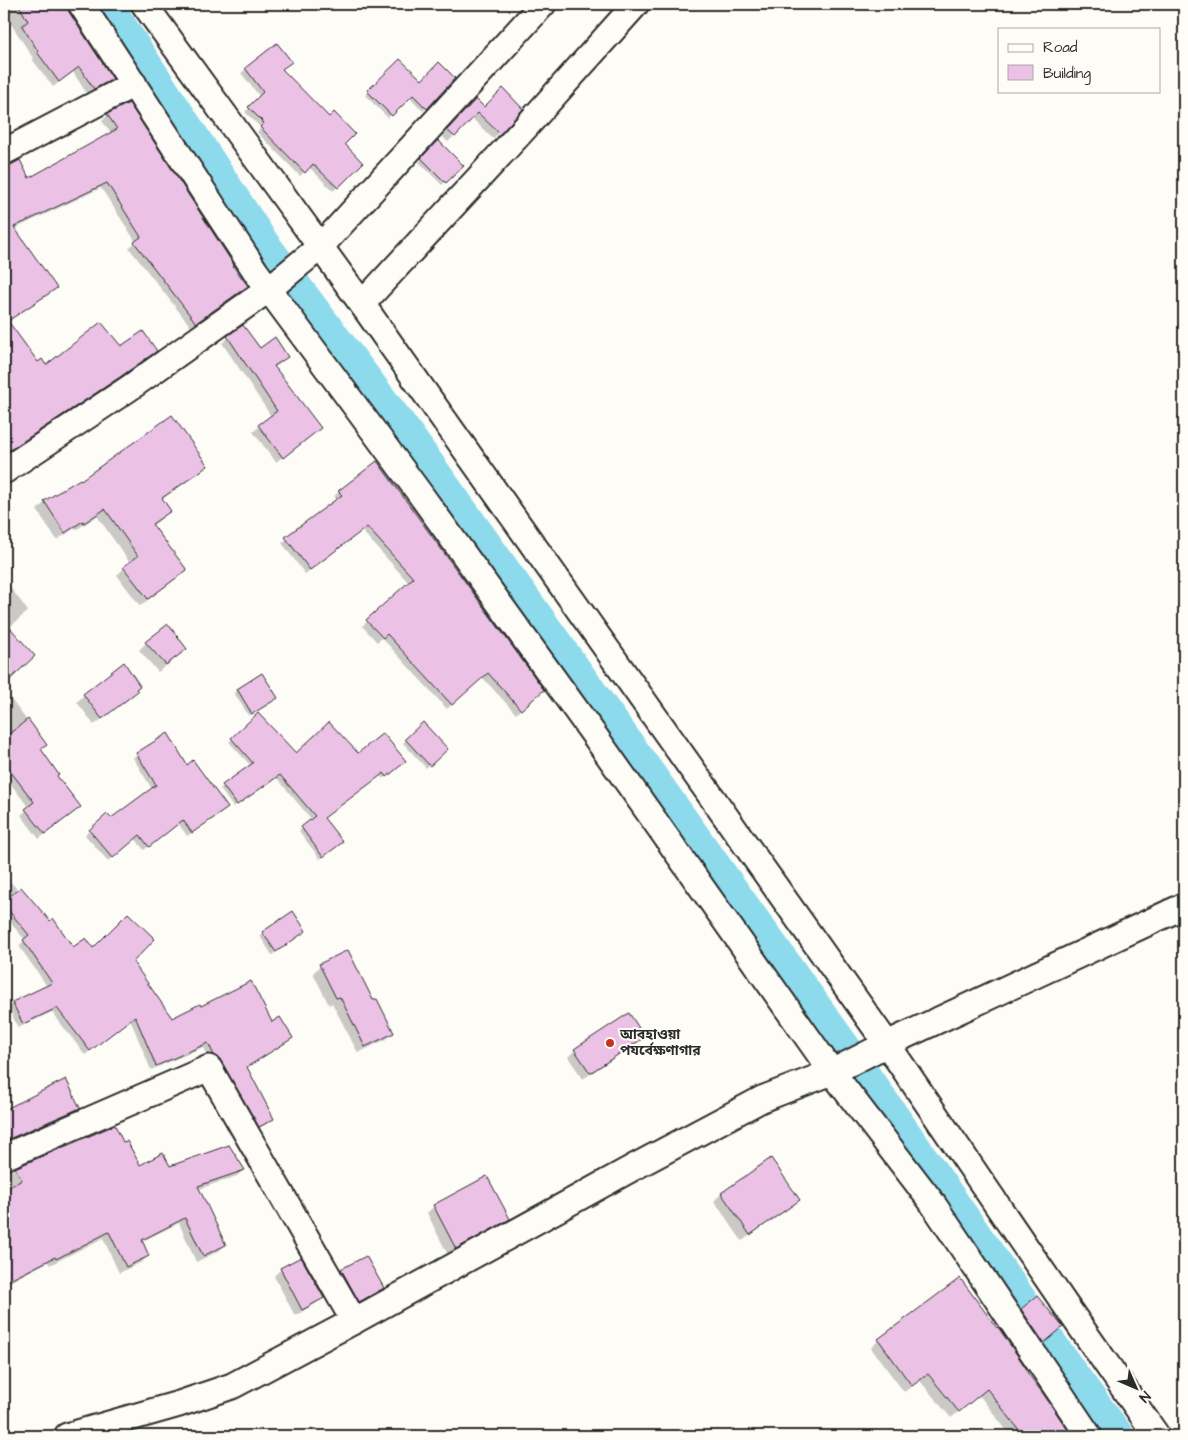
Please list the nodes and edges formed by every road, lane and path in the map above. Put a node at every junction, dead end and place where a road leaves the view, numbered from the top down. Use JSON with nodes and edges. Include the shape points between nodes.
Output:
{"nodes":[{"id":1,"x":81,"y":4,"type":"edge"},
{"id":2,"x":144,"y":4,"type":"edge"},
{"id":3,"x":543,"y":4,"type":"edge"},
{"id":4,"x":636,"y":4,"type":"edge"},
{"id":5,"x":134,"y":84,"type":"junction"},
{"id":6,"x":4,"y":152,"type":"edge"},
{"id":7,"x":321,"y":246,"type":"junction"},
{"id":8,"x":269,"y":290,"type":"junction"},
{"id":9,"x":362,"y":304,"type":"junction"},
{"id":10,"x":4,"y":471,"type":"edge"},
{"id":11,"x":1184,"y":906,"type":"edge"},
{"id":12,"x":887,"y":1044,"type":"junction"},
{"id":13,"x":832,"y":1072,"type":"junction"},
{"id":14,"x":4,"y":1157,"type":"edge"},
{"id":15,"x":354,"y":1321,"type":"junction"},
{"id":16,"x":67,"y":1436,"type":"edge"},
{"id":17,"x":1089,"y":1436,"type":"edge"},
{"id":18,"x":1157,"y":1436,"type":"edge"}],
"edges":[{"from":1,"to":5,"type":"street"},
{"from":2,"to":7,"type":"street"},
{"from":3,"to":7,"type":"street"},
{"from":4,"to":9,"type":"street"},
{"from":5,"to":6,"type":"street"},
{"from":5,"to":8,"type":"street"},
{"from":7,"to":8,"type":"street"},
{"from":7,"to":9,"type":"street"},
{"from":8,"to":10,"type":"street"},
{"from":8,"to":13,"type":"street","via":[[592,732]]},
{"from":9,"to":12,"type":"street"},
{"from":11,"to":12,"type":"street"},
{"from":12,"to":13,"type":"street"},
{"from":12,"to":18,"type":"street"},
{"from":13,"to":15,"type":"street","via":[[762,1099]]},
{"from":13,"to":17,"type":"street","via":[[930,1201]]},
{"from":14,"to":15,"type":"street","via":[[208,1068]]},
{"from":15,"to":16,"type":"street","via":[[232,1386]]}]}
